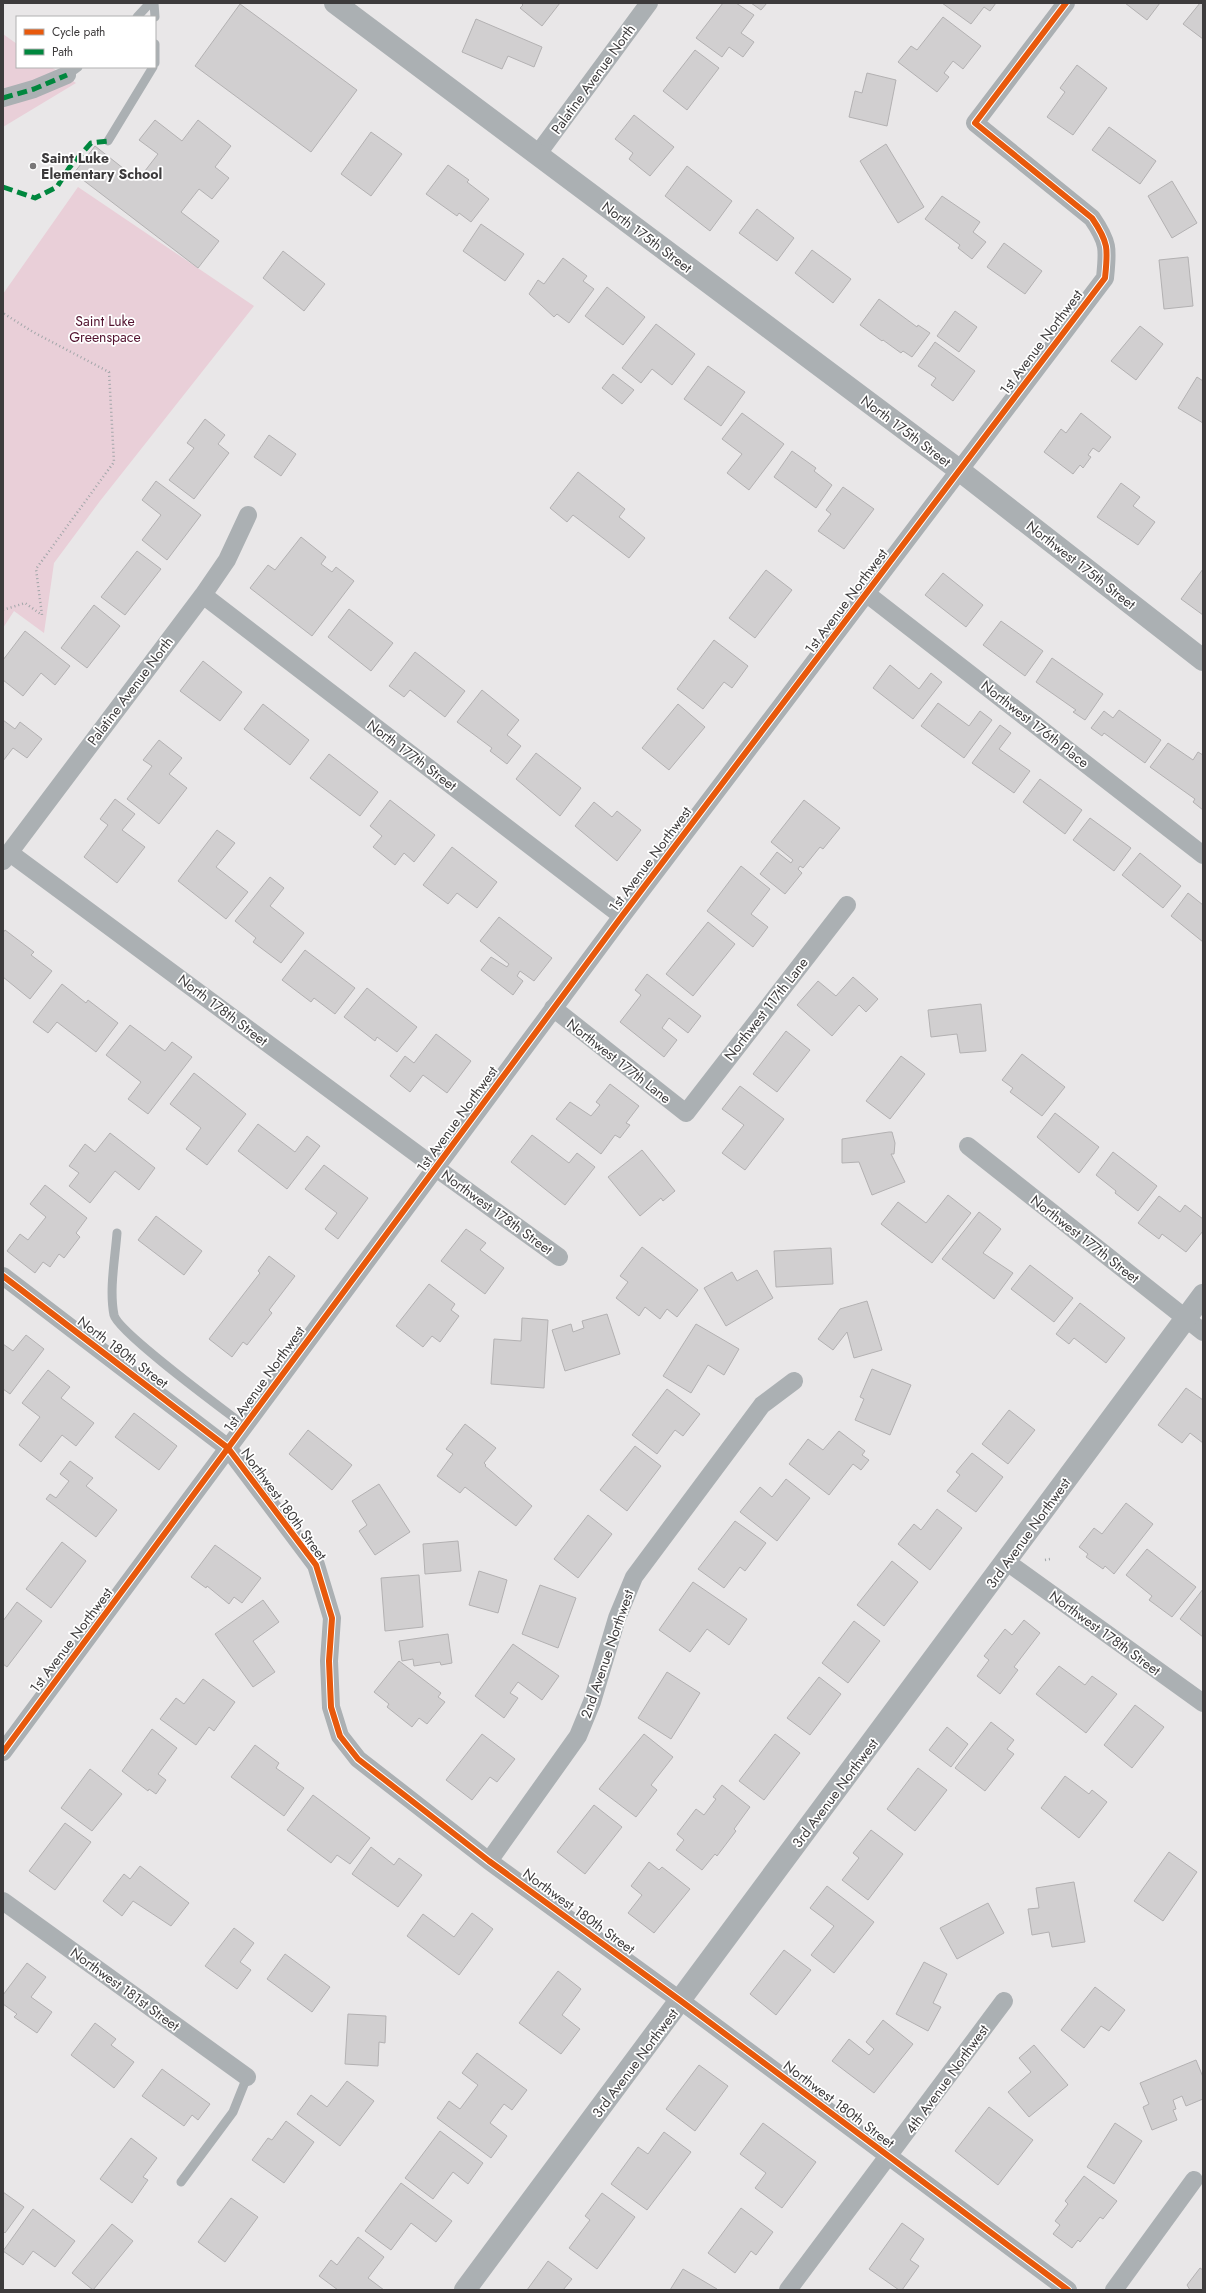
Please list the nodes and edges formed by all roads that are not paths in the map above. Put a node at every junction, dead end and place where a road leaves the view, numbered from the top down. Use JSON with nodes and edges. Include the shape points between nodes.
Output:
{"nodes":[{"id":1,"x":150,"y":3,"type":"edge"},
{"id":2,"x":154,"y":3,"type":"edge"},
{"id":3,"x":336,"y":3,"type":"edge"},
{"id":4,"x":649,"y":3,"type":"edge"},
{"id":5,"x":1066,"y":3,"type":"edge"},
{"id":6,"x":138,"y":16,"type":"edge"},
{"id":7,"x":155,"y":16,"type":"edge"},
{"id":8,"x":152,"y":68,"type":"edge"},
{"id":9,"x":72,"y":71,"type":"edge"},
{"id":10,"x":3,"y":98,"type":"edge"},
{"id":11,"x":108,"y":141,"type":"dead end"},
{"id":12,"x":537,"y":155,"type":"junction"},
{"id":13,"x":959,"y":470,"type":"junction"},
{"id":14,"x":248,"y":515,"type":"dead end"},
{"id":15,"x":867,"y":594,"type":"junction"},
{"id":16,"x":203,"y":595,"type":"junction"},
{"id":17,"x":1203,"y":660,"type":"edge"},
{"id":18,"x":1203,"y":855,"type":"edge"},
{"id":19,"x":6,"y":857,"type":"edge"},
{"id":20,"x":847,"y":905,"type":"dead end"},
{"id":21,"x":622,"y":916,"type":"junction"},
{"id":22,"x":553,"y":1008,"type":"junction"},
{"id":23,"x":686,"y":1113,"type":"joint"},
{"id":24,"x":968,"y":1146,"type":"dead end"},
{"id":25,"x":436,"y":1168,"type":"junction"},
{"id":26,"x":117,"y":1233,"type":"dead end"},
{"id":27,"x":559,"y":1257,"type":"dead end"},
{"id":28,"x":3,"y":1276,"type":"edge"},
{"id":29,"x":1203,"y":1295,"type":"edge"},
{"id":30,"x":1185,"y":1318,"type":"junction"},
{"id":31,"x":1203,"y":1332,"type":"edge"},
{"id":32,"x":794,"y":1381,"type":"dead end"},
{"id":33,"x":245,"y":1426,"type":"junction"},
{"id":34,"x":228,"y":1448,"type":"junction"},
{"id":35,"x":1007,"y":1562,"type":"junction"},
{"id":36,"x":1203,"y":1703,"type":"edge"},
{"id":37,"x":3,"y":1752,"type":"edge"},
{"id":38,"x":489,"y":1861,"type":"junction"},
{"id":39,"x":3,"y":1901,"type":"edge"},
{"id":40,"x":681,"y":2000,"type":"junction"},
{"id":41,"x":1004,"y":2001,"type":"dead end"},
{"id":42,"x":247,"y":2077,"type":"joint"},
{"id":43,"x":889,"y":2157,"type":"junction"},
{"id":44,"x":1194,"y":2180,"type":"dead end"},
{"id":45,"x":181,"y":2182,"type":"dead end"},
{"id":46,"x":465,"y":2290,"type":"edge"},
{"id":47,"x":788,"y":2290,"type":"edge"},
{"id":48,"x":1068,"y":2290,"type":"edge"},
{"id":49,"x":1114,"y":2290,"type":"edge"}],
"edges":[{"from":1,"to":6,"type":"lane"},
{"from":2,"to":7,"type":"lane"},
{"from":3,"to":12,"type":"street","name":"North 175th Street"},
{"from":4,"to":12,"type":"street","name":"Palatine Avenue North"},
{"from":5,"to":13,"type":"street","name":"1st Avenue Northwest","via":[[975,123],[1092,218],[1106,238],[1105,278]]},
{"from":8,"to":11,"type":"lane"},
{"from":9,"to":10,"type":"street","via":[[34,89]]},
{"from":12,"to":13,"type":"street","name":"North 175th Street"},
{"from":13,"to":15,"type":"street","name":"1st Avenue Northwest"},
{"from":13,"to":17,"type":"street","name":"Northwest 175th Street"},
{"from":14,"to":16,"type":"street","name":"Palatine Avenue North","via":[[227,560]]},
{"from":15,"to":18,"type":"street","name":"Northwest 176th Place"},
{"from":15,"to":21,"type":"street","name":"1st Avenue Northwest"},
{"from":16,"to":19,"type":"street","name":"Palatine Avenue North"},
{"from":16,"to":21,"type":"street","name":"North 177th Street"},
{"from":19,"to":25,"type":"street","name":"North 178th Street"},
{"from":20,"to":23,"type":"street","name":"Northwest 117th Lane"},
{"from":21,"to":22,"type":"street","name":"1st Avenue Northwest"},
{"from":22,"to":23,"type":"street","name":"Northwest 177th Lane"},
{"from":22,"to":25,"type":"street","name":"1st Avenue Northwest"},
{"from":24,"to":30,"type":"street","name":"Northwest 177th Street"},
{"from":25,"to":27,"type":"street","name":"Northwest 178th Street"},
{"from":25,"to":33,"type":"street","name":"1st Avenue Northwest"},
{"from":26,"to":33,"type":"lane","via":[[114,1317],[132,1337]]},
{"from":28,"to":34,"type":"street","name":"North 180th Street"},
{"from":29,"to":30,"type":"street","name":"3rd Avenue Northwest"},
{"from":30,"to":31,"type":"street","name":"Northwest 177th Street"},
{"from":30,"to":35,"type":"street","name":"3rd Avenue Northwest"},
{"from":32,"to":38,"type":"street","name":"2nd Avenue Northwest","via":[[762,1405],[634,1577],[617,1618],[592,1702],[578,1736]]},
{"from":33,"to":34,"type":"street","name":"1st Avenue Northwest"},
{"from":34,"to":37,"type":"street","name":"1st Avenue Northwest"},
{"from":34,"to":38,"type":"street","name":"Northwest 180th Street","via":[[316,1565],[332,1618],[329,1681],[331,1707],[340,1736],[358,1759]]},
{"from":35,"to":36,"type":"street","name":"Northwest 178th Street"},
{"from":35,"to":40,"type":"street","name":"3rd Avenue Northwest"},
{"from":38,"to":40,"type":"street","name":"Northwest 180th Street"},
{"from":39,"to":42,"type":"street","name":"Northwest 181st Street"},
{"from":40,"to":43,"type":"street","name":"Northwest 180th Street"},
{"from":40,"to":46,"type":"street","name":"3rd Avenue Northwest"},
{"from":41,"to":43,"type":"street","name":"4th Avenue Northwest"},
{"from":42,"to":45,"type":"lane","via":[[232,2112]]},
{"from":43,"to":47,"type":"street","name":"4th Avenue Northwest"},
{"from":43,"to":48,"type":"street","name":"Northwest 180th Street"},
{"from":44,"to":49,"type":"street"}]}
